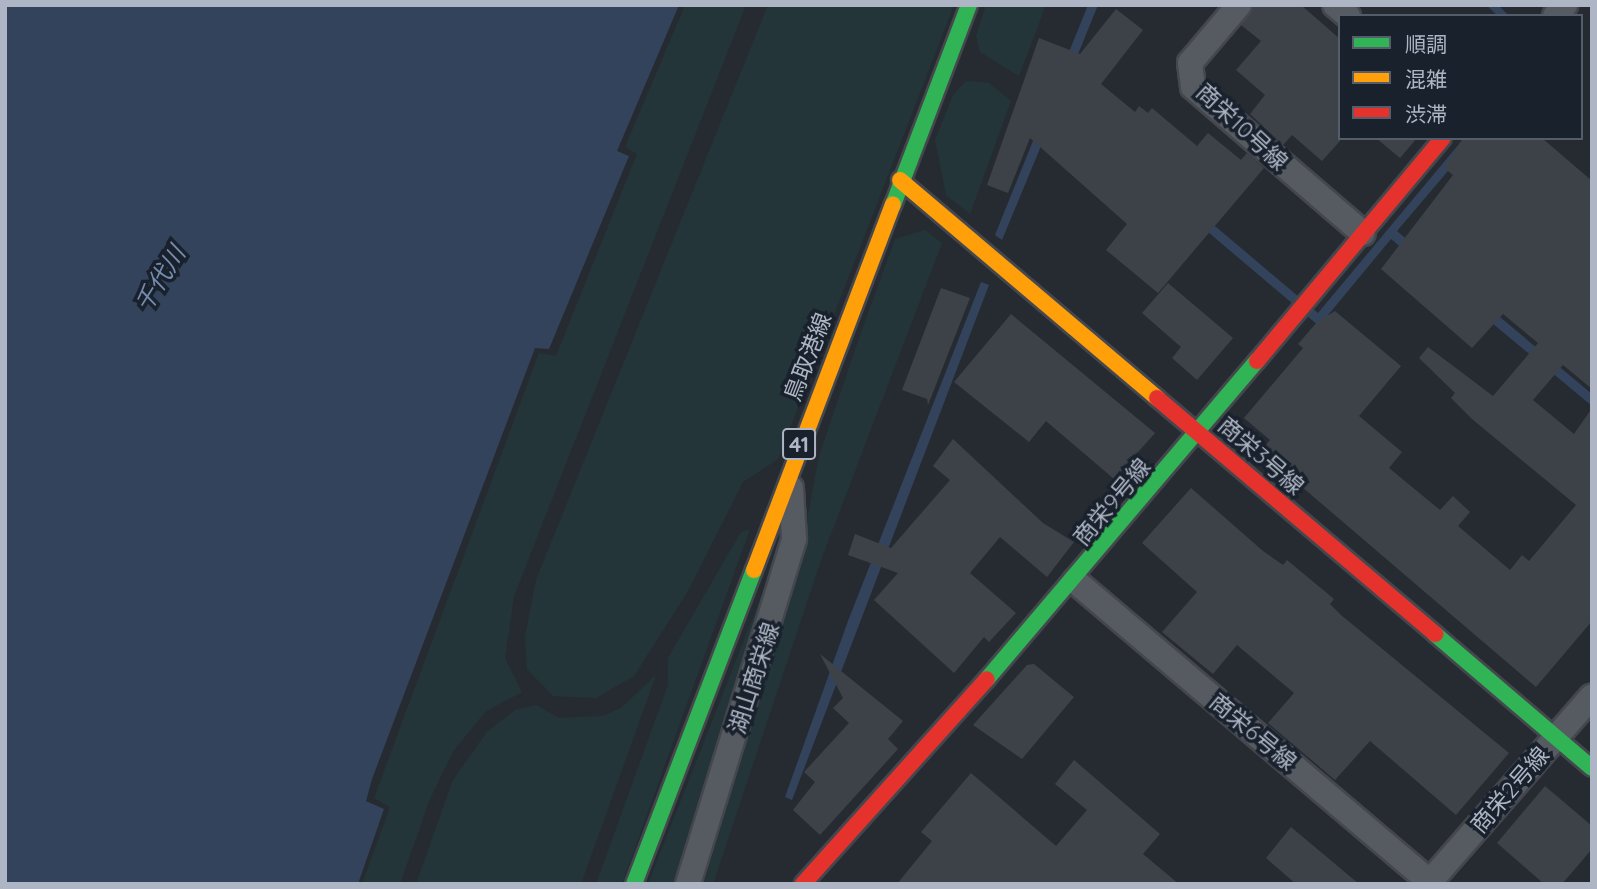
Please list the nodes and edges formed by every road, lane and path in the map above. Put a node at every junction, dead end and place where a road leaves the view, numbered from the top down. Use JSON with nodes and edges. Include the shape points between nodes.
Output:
{"nodes":[{"id":1,"x":969,"y":5,"type":"edge"},
{"id":2,"x":1239,"y":5,"type":"edge"},
{"id":3,"x":1441,"y":140,"type":"edge"},
{"id":4,"x":900,"y":180,"type":"junction"},
{"id":5,"x":1363,"y":233,"type":"junction"},
{"id":6,"x":1200,"y":433,"type":"junction"},
{"id":7,"x":790,"y":467,"type":"junction"},
{"id":8,"x":1075,"y":581,"type":"junction"},
{"id":9,"x":1592,"y":696,"type":"edge"},
{"id":10,"x":1556,"y":738,"type":"junction"},
{"id":11,"x":1592,"y":768,"type":"edge"},
{"id":12,"x":1430,"y":883,"type":"edge"},
{"id":13,"x":634,"y":884,"type":"edge"},
{"id":14,"x":688,"y":884,"type":"edge"},
{"id":15,"x":803,"y":884,"type":"edge"}],
"edges":[{"from":1,"to":4,"type":"street","name":"鳥取港線","number":"41"},
{"from":2,"to":5,"type":"street","name":"商栄10号線","via":[[1190,63],[1193,87]]},
{"from":3,"to":5,"type":"street","name":"商栄9号線"},
{"from":4,"to":6,"type":"street","name":"商栄3号線"},
{"from":4,"to":7,"type":"street","name":"鳥取港線","number":"41"},
{"from":5,"to":6,"type":"street","name":"商栄9号線"},
{"from":6,"to":8,"type":"street","name":"商栄9号線"},
{"from":6,"to":10,"type":"street","name":"商栄3号線"},
{"from":7,"to":13,"type":"street","name":"鳥取港線","number":"41"},
{"from":7,"to":14,"type":"street","name":"湖山商栄線","via":[[794,540]]},
{"from":8,"to":12,"type":"street","name":"商栄6号線"},
{"from":8,"to":15,"type":"street","name":"商栄9号線"},
{"from":9,"to":10,"type":"street","name":"商栄2号線"},
{"from":10,"to":11,"type":"street","name":"商栄3号線"},
{"from":10,"to":12,"type":"street","name":"商栄2号線"}]}
